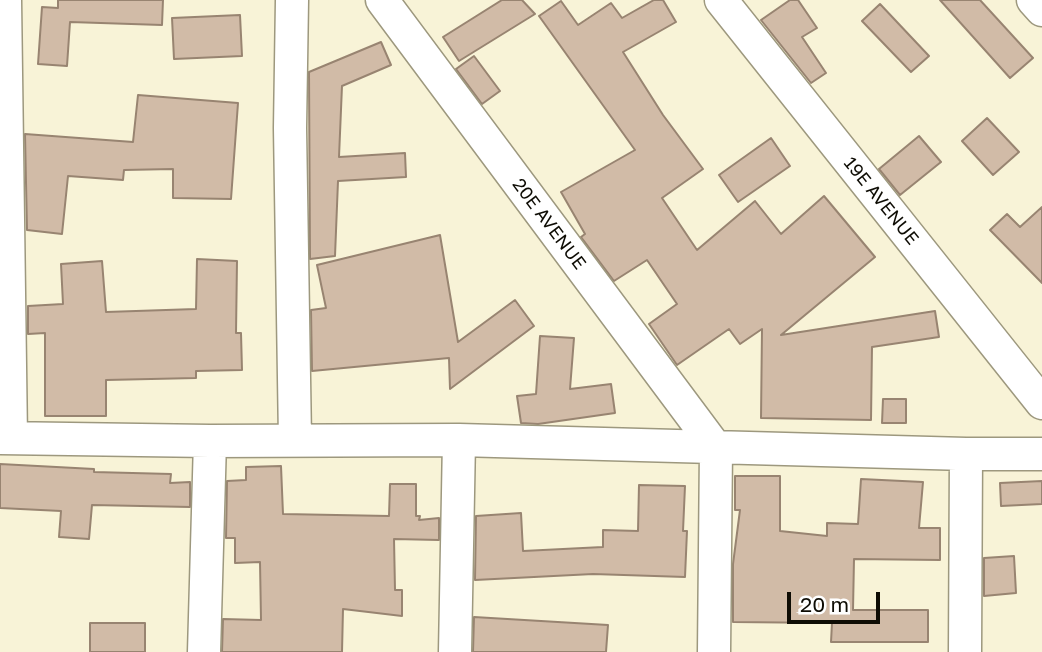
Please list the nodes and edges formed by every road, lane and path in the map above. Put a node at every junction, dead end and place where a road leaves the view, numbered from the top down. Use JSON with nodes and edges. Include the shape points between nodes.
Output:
{"nodes":[{"id":1,"x":5,"y":0,"type":"edge"},
{"id":2,"x":292,"y":0,"type":"edge"},
{"id":3,"x":382,"y":0,"type":"edge"},
{"id":4,"x":721,"y":0,"type":"edge"},
{"id":5,"x":1033,"y":0,"type":"edge"},
{"id":6,"x":1042,"y":9,"type":"edge"},
{"id":7,"x":1042,"y":403,"type":"edge"},
{"id":8,"x":6,"y":438,"type":"edge"},
{"id":9,"x":295,"y":440,"type":"junction"},
{"id":10,"x":459,"y":440,"type":"junction"},
{"id":11,"x":210,"y":441,"type":"junction"},
{"id":12,"x":716,"y":448,"type":"junction"},
{"id":13,"x":965,"y":454,"type":"junction"},
{"id":14,"x":1042,"y":454,"type":"edge"},
{"id":15,"x":204,"y":652,"type":"edge"},
{"id":16,"x":455,"y":652,"type":"edge"},
{"id":17,"x":714,"y":652,"type":"edge"},
{"id":18,"x":965,"y":652,"type":"edge"}],
"edges":[{"from":1,"to":8,"type":"street"},
{"from":2,"to":9,"type":"street"},
{"from":3,"to":12,"type":"street","name":"20E AVENUE"},
{"from":4,"to":7,"type":"street","name":"19E AVENUE"},
{"from":5,"to":6,"type":"street"},
{"from":8,"to":11,"type":"street"},
{"from":9,"to":10,"type":"street"},
{"from":9,"to":11,"type":"street"},
{"from":10,"to":12,"type":"street"},
{"from":10,"to":16,"type":"street"},
{"from":11,"to":15,"type":"street"},
{"from":12,"to":13,"type":"street"},
{"from":12,"to":17,"type":"street"},
{"from":13,"to":14,"type":"street"},
{"from":13,"to":18,"type":"street"}]}
